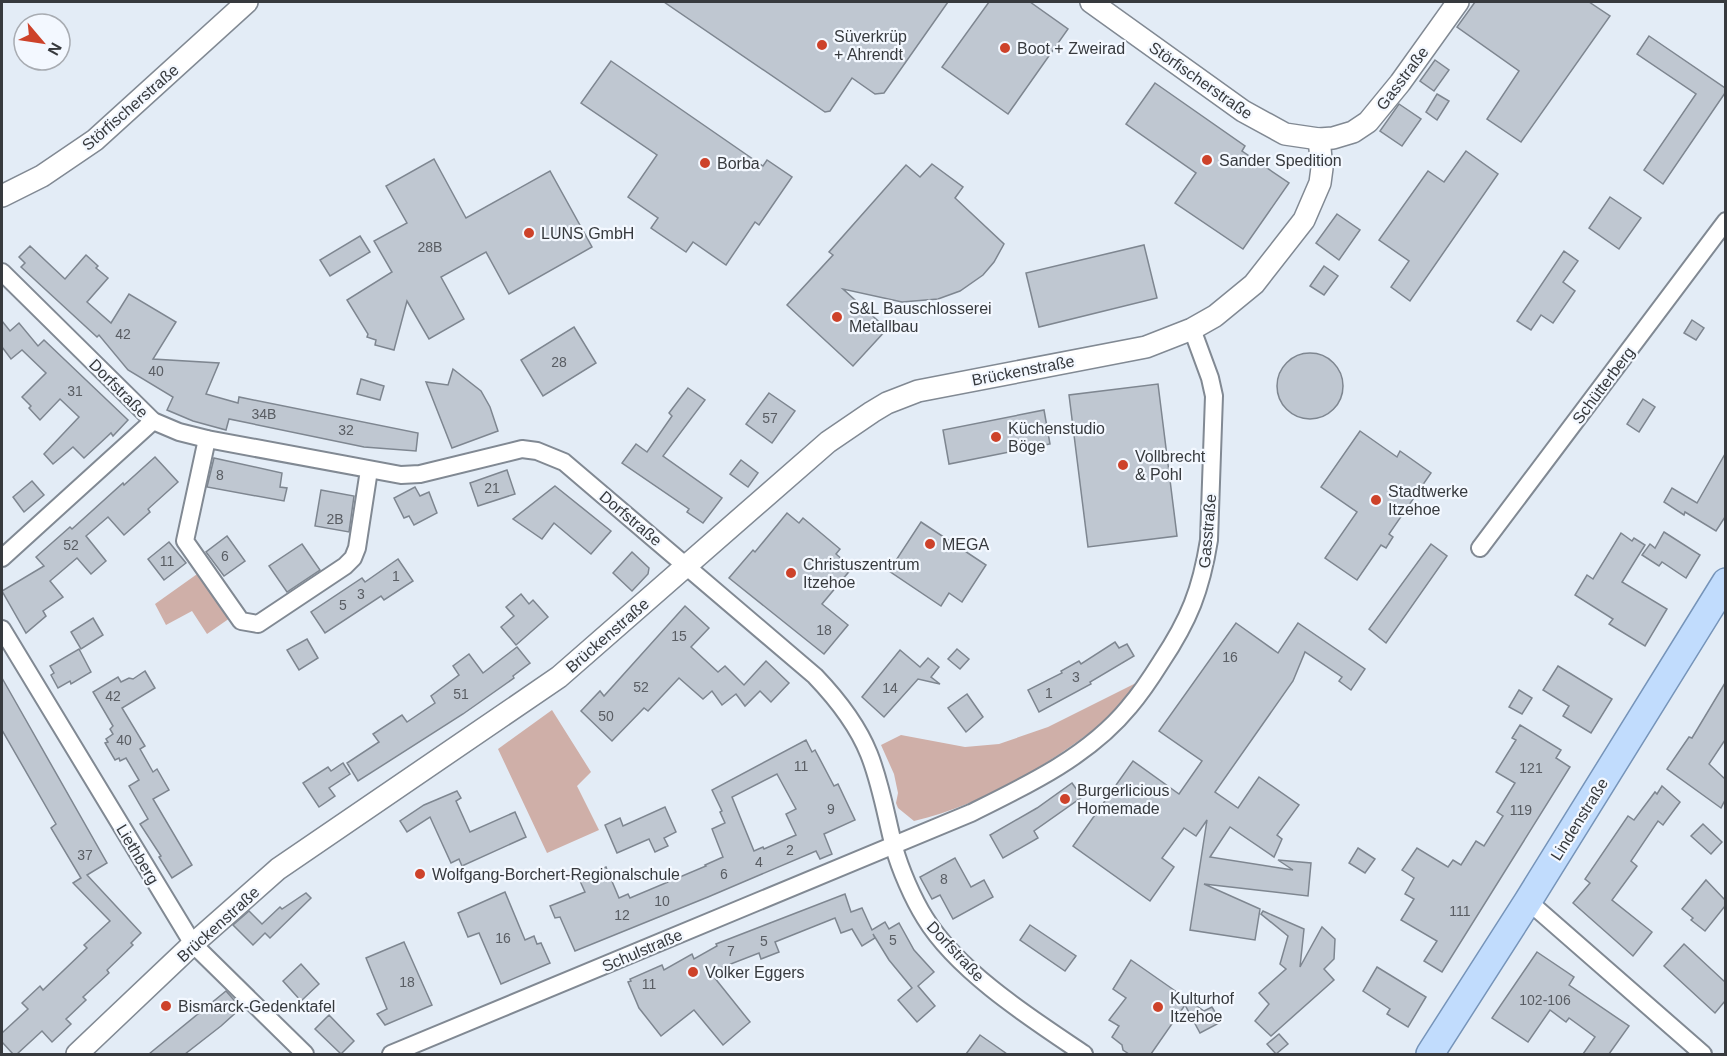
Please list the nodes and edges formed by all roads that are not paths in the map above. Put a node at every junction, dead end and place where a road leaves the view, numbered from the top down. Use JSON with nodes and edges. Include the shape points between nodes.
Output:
{"nodes":[{"id":1,"x":247,"y":2,"type":"edge"},
{"id":2,"x":1091,"y":2,"type":"edge"},
{"id":3,"x":1458,"y":2,"type":"edge"},
{"id":4,"x":1319,"y":138,"type":"junction"},
{"id":5,"x":2,"y":196,"type":"edge"},
{"id":6,"x":1725,"y":220,"type":"edge"},
{"id":7,"x":2,"y":272,"type":"edge"},
{"id":8,"x":1192,"y":329,"type":"junction"},
{"id":9,"x":153,"y":421,"type":"junction"},
{"id":10,"x":207,"y":439,"type":"junction"},
{"id":11,"x":369,"y":470,"type":"junction"},
{"id":12,"x":1480,"y":549,"type":"dead end"},
{"id":13,"x":2,"y":558,"type":"edge"},
{"id":14,"x":686,"y":565,"type":"junction"},
{"id":15,"x":1725,"y":582,"type":"edge"},
{"id":16,"x":2,"y":629,"type":"edge"},
{"id":17,"x":894,"y":845,"type":"junction"},
{"id":18,"x":1528,"y":901,"type":"junction"},
{"id":19,"x":193,"y":944,"type":"junction"},
{"id":20,"x":77,"y":1054,"type":"edge"},
{"id":21,"x":305,"y":1054,"type":"edge"},
{"id":22,"x":391,"y":1054,"type":"edge"},
{"id":23,"x":1083,"y":1054,"type":"edge"},
{"id":24,"x":1430,"y":1054,"type":"edge"},
{"id":25,"x":1703,"y":1054,"type":"edge"}],
"edges":[{"from":1,"to":5,"type":"street","name":"Störfischerstraße","via":[[95,140],[42,176]]},
{"from":2,"to":4,"type":"street","name":"Störfischerstraße","via":[[1243,111],[1285,134]]},
{"from":3,"to":4,"type":"street","name":"Gasstraße","via":[[1377,113],[1353,132]]},
{"from":4,"to":8,"type":"street","via":[[1320,183],[1304,220],[1254,284]]},
{"from":6,"to":12,"type":"street","name":"Schütterberg"},
{"from":7,"to":9,"type":"street","name":"Dorfstraße"},
{"from":8,"to":14,"type":"street","name":"Brückenstraße","via":[[1146,347],[935,386],[887,403],[828,442]]},
{"from":8,"to":17,"type":"street","name":"Gasstraße","via":[[1214,396],[1209,540],[1198,592],[1178,636],[1129,708],[1088,746],[1006,796]]},
{"from":9,"to":10,"type":"street","name":"Dorfstraße"},
{"from":9,"to":13,"type":"street"},
{"from":10,"to":11,"type":"street","name":"Dorfstraße"},
{"from":10,"to":11,"type":"street","via":[[184,541],[241,621],[249,624],[258,624],[353,558]]},
{"from":11,"to":14,"type":"street","name":"Dorfstraße","via":[[420,474],[522,449],[537,451],[574,470]]},
{"from":14,"to":17,"type":"street","name":"Dorfstraße","via":[[814,676],[843,707],[870,757]]},
{"from":14,"to":19,"type":"street","name":"Brückenstraße","via":[[559,677],[278,869]]},
{"from":15,"to":18,"type":"main road","name":"Lindenstraße"},
{"from":16,"to":19,"type":"street","name":"Liethberg"},
{"from":17,"to":22,"type":"street","name":"Schulstraße"},
{"from":17,"to":23,"type":"street","name":"Dorfstraße","via":[[924,917],[953,952],[1002,997]]},
{"from":18,"to":24,"type":"main road","name":"Lindenstraße"},
{"from":18,"to":25,"type":"street"},
{"from":19,"to":20,"type":"street","name":"Brückenstraße"},
{"from":19,"to":21,"type":"street","name":"Liethberg"}]}
